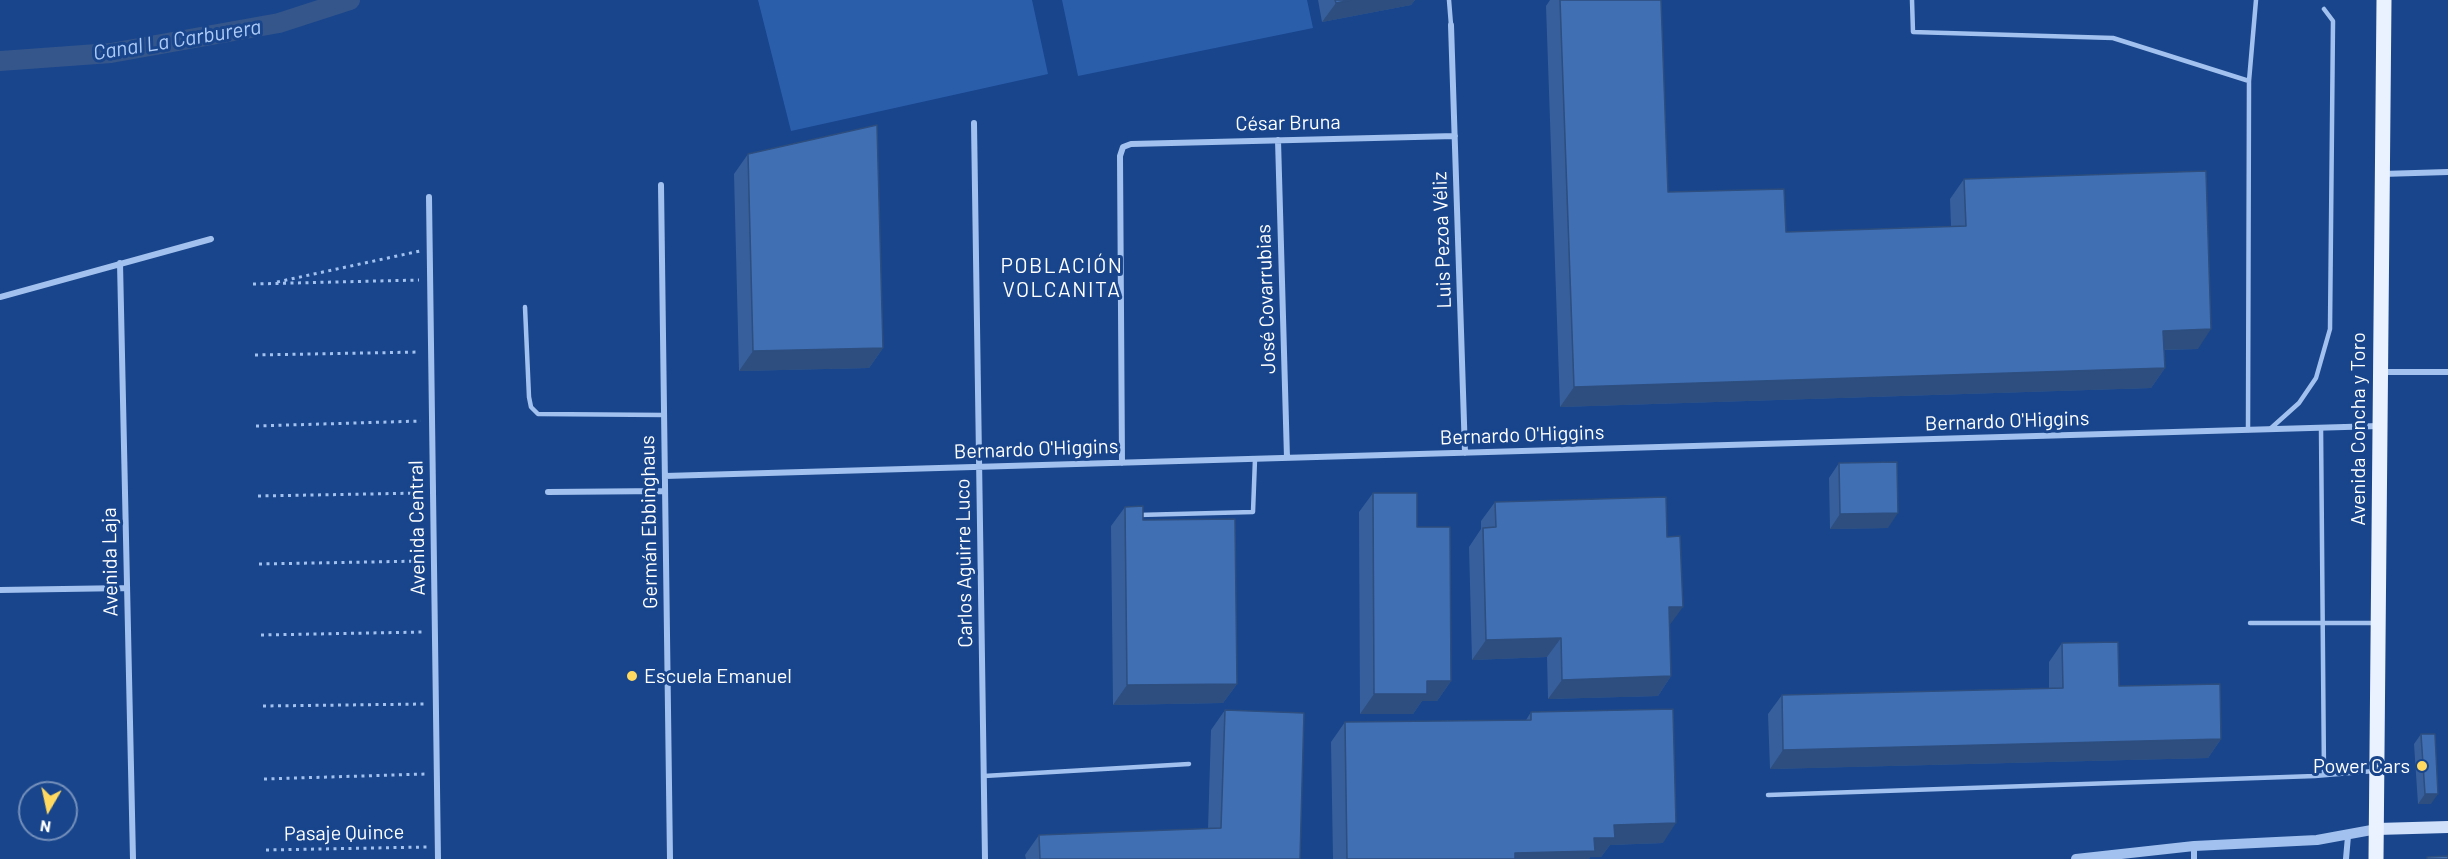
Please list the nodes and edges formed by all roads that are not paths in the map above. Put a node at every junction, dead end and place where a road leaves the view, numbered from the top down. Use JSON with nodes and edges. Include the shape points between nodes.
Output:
{"nodes":[{"id":1,"x":1449,"y":0,"type":"edge"},
{"id":2,"x":1912,"y":0,"type":"edge"},
{"id":3,"x":2256,"y":0,"type":"edge"},
{"id":4,"x":2384,"y":0,"type":"edge"},
{"id":5,"x":2324,"y":9,"type":"dead end"},
{"id":6,"x":1451,"y":25,"type":"joint"},
{"id":7,"x":2249,"y":81,"type":"junction"},
{"id":8,"x":974,"y":123,"type":"dead end"},
{"id":9,"x":1455,"y":136,"type":"junction"},
{"id":10,"x":1278,"y":140,"type":"junction"},
{"id":11,"x":2448,"y":172,"type":"edge"},
{"id":12,"x":2381,"y":174,"type":"junction"},
{"id":13,"x":661,"y":185,"type":"dead end"},
{"id":14,"x":429,"y":196,"type":"dead end"},
{"id":15,"x":211,"y":239,"type":"dead end"},
{"id":16,"x":120,"y":263,"type":"junction"},
{"id":17,"x":0,"y":297,"type":"edge"},
{"id":18,"x":525,"y":307,"type":"dead end"},
{"id":19,"x":2380,"y":372,"type":"junction"},
{"id":20,"x":2448,"y":372,"type":"edge"},
{"id":21,"x":664,"y":415,"type":"junction"},
{"id":22,"x":2380,"y":426,"type":"junction"},
{"id":23,"x":2321,"y":428,"type":"junction"},
{"id":24,"x":2270,"y":429,"type":"junction"},
{"id":25,"x":2248,"y":430,"type":"junction"},
{"id":26,"x":1465,"y":453,"type":"junction"},
{"id":27,"x":1287,"y":458,"type":"junction"},
{"id":28,"x":1255,"y":459,"type":"junction"},
{"id":29,"x":1122,"y":463,"type":"junction"},
{"id":30,"x":979,"y":467,"type":"junction"},
{"id":31,"x":665,"y":476,"type":"junction"},
{"id":32,"x":665,"y":490,"type":"junction"},
{"id":33,"x":548,"y":492,"type":"dead end"},
{"id":34,"x":1129,"y":515,"type":"edge"},
{"id":35,"x":127,"y":588,"type":"junction"},
{"id":36,"x":0,"y":590,"type":"edge"},
{"id":37,"x":2250,"y":623,"type":"dead end"},
{"id":38,"x":2323,"y":623,"type":"junction"},
{"id":39,"x":2378,"y":623,"type":"junction"},
{"id":40,"x":1189,"y":764,"type":"dead end"},
{"id":41,"x":2377,"y":771,"type":"junction"},
{"id":42,"x":2324,"y":775,"type":"junction"},
{"id":43,"x":984,"y":776,"type":"junction"},
{"id":44,"x":1768,"y":795,"type":"dead end"},
{"id":45,"x":2448,"y":827,"type":"edge"},
{"id":46,"x":2377,"y":829,"type":"junction"},
{"id":47,"x":2348,"y":836,"type":"junction"},
{"id":48,"x":2194,"y":846,"type":"junction"},
{"id":49,"x":133,"y":859,"type":"edge"},
{"id":50,"x":438,"y":859,"type":"edge"},
{"id":51,"x":670,"y":859,"type":"edge"},
{"id":52,"x":985,"y":859,"type":"edge"},
{"id":53,"x":2076,"y":859,"type":"edge"},
{"id":54,"x":2194,"y":859,"type":"edge"},
{"id":55,"x":2346,"y":859,"type":"edge"},
{"id":56,"x":2376,"y":859,"type":"edge"}],
"edges":[{"from":1,"to":6,"type":"lane"},
{"from":2,"to":7,"type":"lane","via":[[1913,32],[2113,38]]},
{"from":3,"to":7,"type":"lane"},
{"from":4,"to":12,"type":"main road","name":"Avenida Concha y Toro"},
{"from":5,"to":24,"type":"lane","via":[[2333,21],[2330,329],[2316,378],[2299,403]]},
{"from":6,"to":9,"type":"street","name":"Luis Pezoa Véliz"},
{"from":7,"to":25,"type":"lane"},
{"from":8,"to":30,"type":"street","name":"Carlos Aguirre Luco"},
{"from":9,"to":10,"type":"street","name":"César Bruna"},
{"from":9,"to":26,"type":"street","name":"Luis Pezoa Véliz"},
{"from":10,"to":27,"type":"street","name":"José Covarrubias"},
{"from":10,"to":29,"type":"street","name":"César Bruna","via":[[1123,147]]},
{"from":11,"to":12,"type":"street"},
{"from":12,"to":19,"type":"main road","name":"Avenida Concha y Toro"},
{"from":13,"to":21,"type":"street","name":"Germán Ebbinghaus"},
{"from":14,"to":50,"type":"street","name":"Avenida Central"},
{"from":15,"to":16,"type":"street"},
{"from":16,"to":17,"type":"street"},
{"from":16,"to":35,"type":"street","name":"Avenida Laja"},
{"from":18,"to":21,"type":"lane","via":[[529,397],[538,414]]},
{"from":19,"to":20,"type":"street"},
{"from":19,"to":22,"type":"main road","name":"Avenida Concha y Toro"},
{"from":21,"to":31,"type":"street","name":"Germán Ebbinghaus"},
{"from":22,"to":23,"type":"street","name":"Bernardo O'Higgins"},
{"from":22,"to":39,"type":"main road","name":"Avenida Concha y Toro"},
{"from":23,"to":24,"type":"street","name":"Bernardo O'Higgins"},
{"from":23,"to":38,"type":"lane"},
{"from":24,"to":25,"type":"street","name":"Bernardo O'Higgins"},
{"from":25,"to":26,"type":"street","name":"Bernardo O'Higgins"},
{"from":26,"to":27,"type":"street","name":"Bernardo O'Higgins"},
{"from":27,"to":28,"type":"street","name":"Bernardo O'Higgins"},
{"from":28,"to":29,"type":"street","name":"Bernardo O'Higgins"},
{"from":28,"to":34,"type":"lane","via":[[1253,512]]},
{"from":29,"to":30,"type":"street","name":"Bernardo O'Higgins"},
{"from":30,"to":31,"type":"street","name":"Bernardo O'Higgins"},
{"from":30,"to":43,"type":"street","name":"Carlos Aguirre Luco"},
{"from":31,"to":32,"type":"street","name":"Germán Ebbinghaus"},
{"from":32,"to":33,"type":"street"},
{"from":32,"to":51,"type":"street","name":"Germán Ebbinghaus"},
{"from":35,"to":36,"type":"street"},
{"from":35,"to":49,"type":"street","name":"Avenida Laja"},
{"from":37,"to":38,"type":"lane"},
{"from":38,"to":39,"type":"lane"},
{"from":38,"to":42,"type":"lane"},
{"from":39,"to":41,"type":"main road","name":"Avenida Concha y Toro"},
{"from":40,"to":43,"type":"lane"},
{"from":41,"to":42,"type":"lane"},
{"from":41,"to":46,"type":"main road","name":"Avenida Concha y Toro"},
{"from":42,"to":44,"type":"lane"},
{"from":43,"to":52,"type":"street","name":"Carlos Aguirre Luco"},
{"from":45,"to":46,"type":"main road"},
{"from":46,"to":47,"type":"street"},
{"from":46,"to":56,"type":"main road","name":"Avenida Concha y Toro"},
{"from":47,"to":48,"type":"street"},
{"from":47,"to":55,"type":"street"},
{"from":48,"to":53,"type":"street"},
{"from":48,"to":54,"type":"street"}]}
